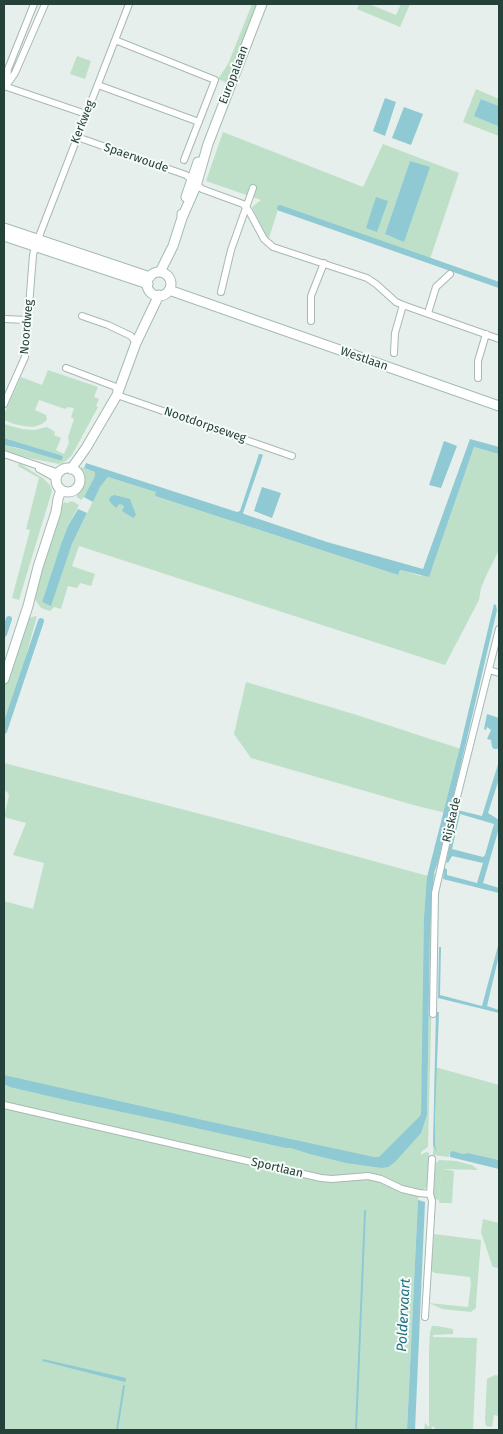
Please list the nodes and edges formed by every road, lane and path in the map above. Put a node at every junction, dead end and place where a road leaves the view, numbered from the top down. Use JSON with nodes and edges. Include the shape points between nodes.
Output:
{"nodes":[{"id":1,"x":34,"y":4,"type":"edge"},
{"id":2,"x":45,"y":4,"type":"edge"},
{"id":3,"x":129,"y":4,"type":"edge"},
{"id":4,"x":261,"y":5,"type":"edge"},
{"id":5,"x":115,"y":40,"type":"junction"},
{"id":6,"x":98,"y":85,"type":"junction"},
{"id":7,"x":5,"y":86,"type":"edge"},
{"id":8,"x":86,"y":114,"type":"junction"},
{"id":9,"x":199,"y":122,"type":"junction"},
{"id":10,"x":77,"y":137,"type":"junction"},
{"id":11,"x":184,"y":160,"type":"dead end"},
{"id":12,"x":194,"y":182,"type":"junction"},
{"id":13,"x":253,"y":188,"type":"dead end"},
{"id":14,"x":245,"y":206,"type":"junction"},
{"id":15,"x":4,"y":228,"type":"edge"},
{"id":16,"x":4,"y":236,"type":"edge"},
{"id":17,"x":36,"y":243,"type":"junction"},
{"id":18,"x":324,"y":263,"type":"junction"},
{"id":19,"x":163,"y":273,"type":"junction"},
{"id":20,"x":450,"y":274,"type":"dead end"},
{"id":21,"x":149,"y":281,"type":"junction"},
{"id":22,"x":170,"y":287,"type":"junction"},
{"id":23,"x":221,"y":292,"type":"dead end"},
{"id":24,"x":156,"y":294,"type":"junction"},
{"id":25,"x":404,"y":305,"type":"junction"},
{"id":26,"x":428,"y":313,"type":"junction"},
{"id":27,"x":82,"y":316,"type":"dead end"},
{"id":28,"x":4,"y":319,"type":"edge"},
{"id":29,"x":27,"y":320,"type":"junction"},
{"id":30,"x":311,"y":321,"type":"dead end"},
{"id":31,"x":486,"y":334,"type":"junction"},
{"id":32,"x":499,"y":339,"type":"edge"},
{"id":33,"x":136,"y":343,"type":"junction"},
{"id":34,"x":394,"y":353,"type":"dead end"},
{"id":35,"x":66,"y":368,"type":"dead end"},
{"id":36,"x":478,"y":378,"type":"dead end"},
{"id":37,"x":4,"y":385,"type":"edge"},
{"id":38,"x":11,"y":388,"type":"junction"},
{"id":39,"x":117,"y":391,"type":"junction"},
{"id":40,"x":4,"y":404,"type":"edge"},
{"id":41,"x":499,"y":406,"type":"edge"},
{"id":42,"x":4,"y":454,"type":"edge"},
{"id":43,"x":292,"y":456,"type":"dead end"},
{"id":44,"x":73,"y":471,"type":"junction"},
{"id":45,"x":58,"y":476,"type":"junction"},
{"id":46,"x":64,"y":491,"type":"junction"},
{"id":47,"x":499,"y":630,"type":"edge"},
{"id":48,"x":489,"y":670,"type":"junction"},
{"id":49,"x":499,"y":673,"type":"edge"},
{"id":50,"x":4,"y":678,"type":"edge"},
{"id":51,"x":433,"y":1014,"type":"dead end"},
{"id":52,"x":4,"y":1105,"type":"edge"},
{"id":53,"x":432,"y":1159,"type":"dead end"},
{"id":54,"x":430,"y":1194,"type":"junction"},
{"id":55,"x":425,"y":1317,"type":"dead end"}],
"edges":[{"from":1,"to":7,"type":"street","via":[[8,69]]},
{"from":2,"to":7,"type":"street","via":[[15,73]]},
{"from":3,"to":5,"type":"street","name":"Kerkweg"},
{"from":4,"to":12,"type":"main road","name":"Europalaan"},
{"from":5,"to":6,"type":"street","name":"Kerkweg"},
{"from":5,"to":9,"type":"street","name":"Spaerwoude","via":[[216,80]]},
{"from":6,"to":8,"type":"street","name":"Kerkweg"},
{"from":6,"to":9,"type":"street"},
{"from":7,"to":8,"type":"street"},
{"from":8,"to":10,"type":"street","name":"Kerkweg"},
{"from":9,"to":11,"type":"street","name":"Spaerwoude"},
{"from":10,"to":12,"type":"street","name":"Spaerwoude","via":[[181,173]]},
{"from":10,"to":17,"type":"street","name":"Kerkweg"},
{"from":12,"to":14,"type":"street","name":"Spaerwoude","via":[[202,189]]},
{"from":12,"to":19,"type":"main road","name":"Europalaan"},
{"from":13,"to":14,"type":"street"},
{"from":14,"to":18,"type":"street","via":[[269,245]]},
{"from":14,"to":23,"type":"street"},
{"from":15,"to":17,"type":"main road"},
{"from":16,"to":17,"type":"main road"},
{"from":17,"to":21,"type":"main road"},
{"from":17,"to":29,"type":"street","name":"Noordweg"},
{"from":18,"to":25,"type":"street","via":[[371,280]]},
{"from":18,"to":30,"type":"street","via":[[311,296]]},
{"from":19,"to":21,"type":"main road","via":[[154,273]]},
{"from":19,"to":22,"type":"main road","via":[[170,278]]},
{"from":20,"to":26,"type":"street","via":[[436,287]]},
{"from":21,"to":24,"type":"main road","via":[[149,289]]},
{"from":22,"to":24,"type":"main road","via":[[165,294]]},
{"from":22,"to":41,"type":"main road","name":"Westlaan","via":[[261,323]]},
{"from":24,"to":33,"type":"main road"},
{"from":25,"to":26,"type":"street"},
{"from":25,"to":34,"type":"street","via":[[395,333]]},
{"from":26,"to":31,"type":"street"},
{"from":27,"to":33,"type":"street","via":[[131,336]]},
{"from":28,"to":29,"type":"street"},
{"from":29,"to":38,"type":"street","name":"Noordweg","via":[[25,357]]},
{"from":31,"to":32,"type":"street"},
{"from":31,"to":36,"type":"street","via":[[478,361]]},
{"from":33,"to":39,"type":"main road"},
{"from":35,"to":39,"type":"street","name":"Nootdorpseweg"},
{"from":37,"to":38,"type":"street"},
{"from":38,"to":40,"type":"street","name":"Noordweg"},
{"from":39,"to":43,"type":"street","name":"Nootdorpseweg"},
{"from":39,"to":44,"type":"main road"},
{"from":42,"to":45,"type":"street"},
{"from":44,"to":45,"type":"main road","via":[[63,470]]},
{"from":44,"to":46,"type":"main road","via":[[79,478],[78,486],[73,491]]},
{"from":45,"to":46,"type":"main road","via":[[57,484]]},
{"from":46,"to":50,"type":"main road","via":[[58,499]]},
{"from":47,"to":48,"type":"street","name":"Rijskade"},
{"from":48,"to":49,"type":"street"},
{"from":48,"to":51,"type":"street","name":"Rijskade","via":[[435,893]]},
{"from":52,"to":54,"type":"street","name":"Sportlaan","via":[[321,1178],[368,1176]]},
{"from":53,"to":54,"type":"street"},
{"from":54,"to":55,"type":"street"}]}
